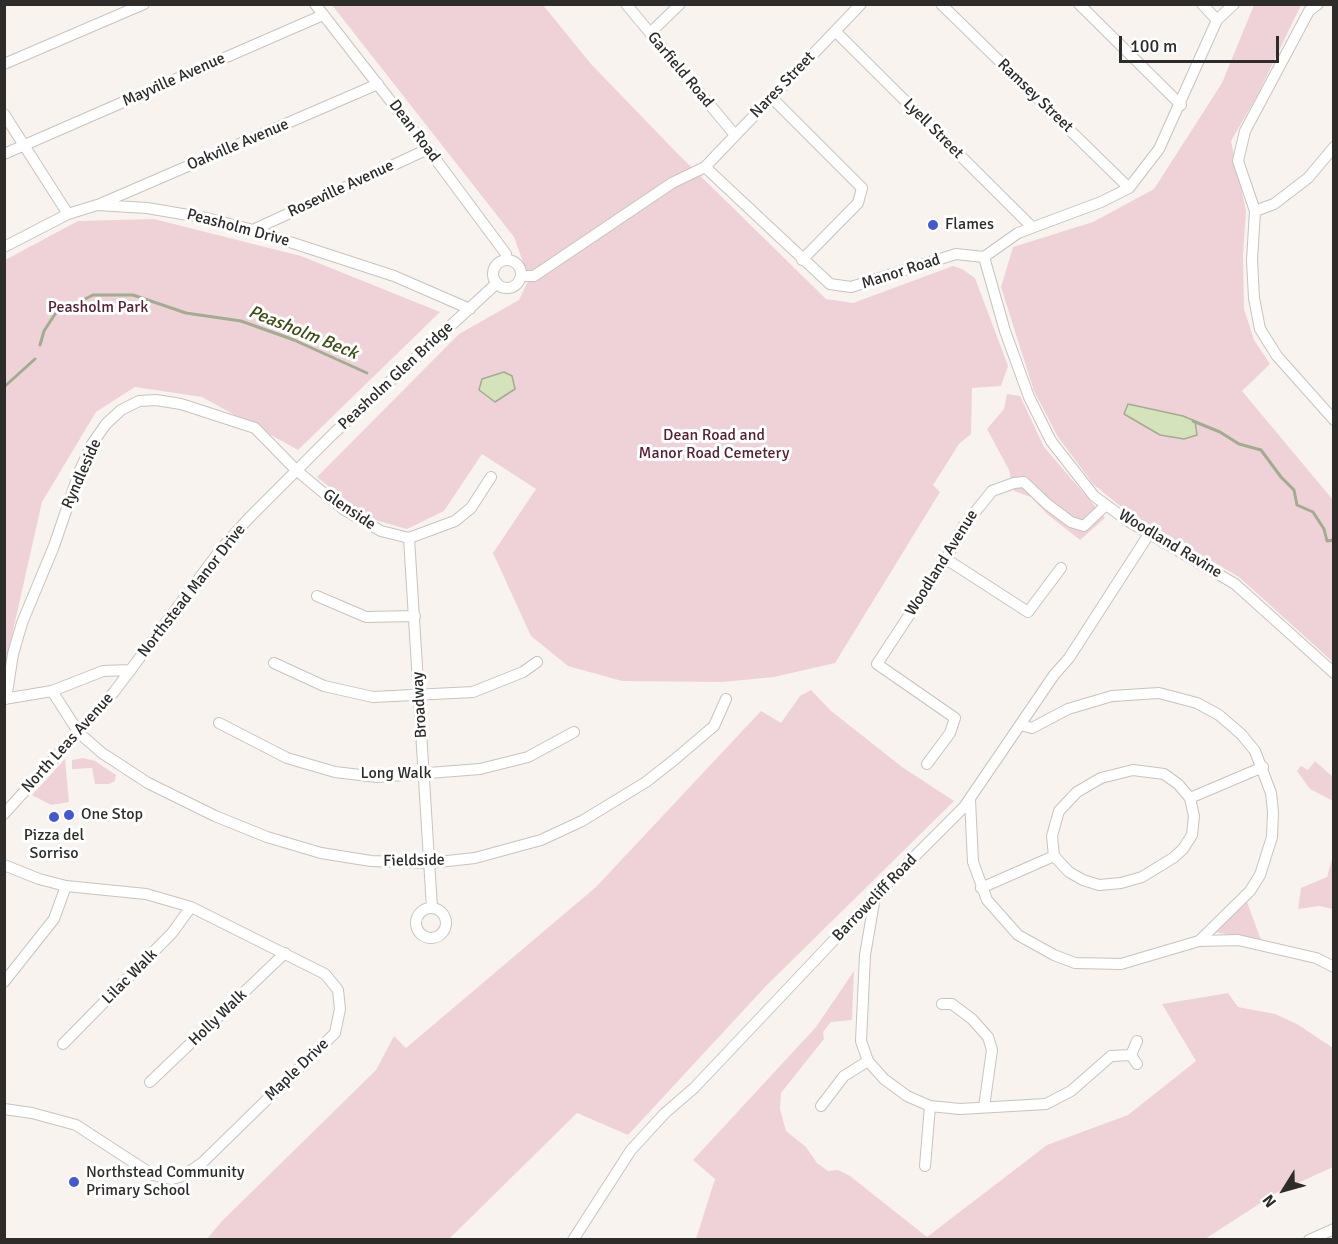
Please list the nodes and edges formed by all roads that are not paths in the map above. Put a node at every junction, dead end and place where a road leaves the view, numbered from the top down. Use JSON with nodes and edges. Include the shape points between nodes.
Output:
{"nodes":[{"id":1,"x":144,"y":4,"type":"edge"},
{"id":2,"x":315,"y":4,"type":"edge"},
{"id":3,"x":626,"y":4,"type":"edge"},
{"id":4,"x":680,"y":4,"type":"edge"},
{"id":5,"x":861,"y":4,"type":"edge"},
{"id":6,"x":941,"y":4,"type":"edge"},
{"id":7,"x":1079,"y":4,"type":"edge"},
{"id":8,"x":1202,"y":4,"type":"edge"},
{"id":9,"x":1234,"y":4,"type":"edge"},
{"id":10,"x":1318,"y":4,"type":"edge"},
{"id":11,"x":323,"y":15,"type":"junction"},
{"id":12,"x":1217,"y":20,"type":"junction"},
{"id":13,"x":835,"y":32,"type":"junction"},
{"id":14,"x":650,"y":33,"type":"junction"},
{"id":15,"x":4,"y":64,"type":"edge"},
{"id":16,"x":378,"y":84,"type":"junction"},
{"id":17,"x":771,"y":97,"type":"junction"},
{"id":18,"x":1181,"y":105,"type":"junction"},
{"id":19,"x":4,"y":114,"type":"edge"},
{"id":20,"x":735,"y":135,"type":"junction"},
{"id":21,"x":26,"y":145,"type":"junction"},
{"id":22,"x":1334,"y":147,"type":"edge"},
{"id":23,"x":428,"y":149,"type":"junction"},
{"id":24,"x":4,"y":154,"type":"edge"},
{"id":25,"x":705,"y":167,"type":"junction"},
{"id":26,"x":1129,"y":188,"type":"junction"},
{"id":27,"x":97,"y":206,"type":"junction"},
{"id":28,"x":1255,"y":211,"type":"junction"},
{"id":29,"x":68,"y":214,"type":"junction"},
{"id":30,"x":1032,"y":227,"type":"junction"},
{"id":31,"x":253,"y":230,"type":"junction"},
{"id":32,"x":4,"y":247,"type":"edge"},
{"id":33,"x":984,"y":257,"type":"junction"},
{"id":34,"x":507,"y":260,"type":"junction"},
{"id":35,"x":802,"y":260,"type":"junction"},
{"id":36,"x":522,"y":276,"type":"junction"},
{"id":37,"x":496,"y":284,"type":"junction"},
{"id":38,"x":470,"y":309,"type":"junction"},
{"id":39,"x":1334,"y":420,"type":"edge"},
{"id":40,"x":296,"y":470,"type":"junction"},
{"id":41,"x":491,"y":477,"type":"dead end"},
{"id":42,"x":1106,"y":505,"type":"junction"},
{"id":43,"x":1149,"y":534,"type":"junction"},
{"id":44,"x":409,"y":538,"type":"junction"},
{"id":45,"x":946,"y":559,"type":"junction"},
{"id":46,"x":1061,"y":568,"type":"dead end"},
{"id":47,"x":317,"y":596,"type":"dead end"},
{"id":48,"x":415,"y":616,"type":"junction"},
{"id":49,"x":537,"y":662,"type":"dead end"},
{"id":50,"x":274,"y":663,"type":"dead end"},
{"id":51,"x":131,"y":670,"type":"junction"},
{"id":52,"x":1334,"y":673,"type":"edge"},
{"id":53,"x":52,"y":691,"type":"junction"},
{"id":54,"x":421,"y":696,"type":"junction"},
{"id":55,"x":5,"y":699,"type":"edge"},
{"id":56,"x":726,"y":699,"type":"dead end"},
{"id":57,"x":219,"y":723,"type":"dead end"},
{"id":58,"x":1020,"y":725,"type":"junction"},
{"id":59,"x":574,"y":732,"type":"dead end"},
{"id":60,"x":79,"y":733,"type":"junction"},
{"id":61,"x":927,"y":764,"type":"dead end"},
{"id":62,"x":1263,"y":767,"type":"junction"},
{"id":63,"x":424,"y":775,"type":"junction"},
{"id":64,"x":1190,"y":798,"type":"junction"},
{"id":65,"x":970,"y":800,"type":"junction"},
{"id":66,"x":4,"y":814,"type":"edge"},
{"id":67,"x":1054,"y":856,"type":"junction"},
{"id":68,"x":429,"y":862,"type":"junction"},
{"id":69,"x":4,"y":866,"type":"edge"},
{"id":70,"x":66,"y":885,"type":"junction"},
{"id":71,"x":981,"y":888,"type":"junction"},
{"id":72,"x":875,"y":896,"type":"junction"},
{"id":73,"x":191,"y":907,"type":"junction"},
{"id":74,"x":432,"y":908,"type":"dead end"},
{"id":75,"x":1199,"y":941,"type":"junction"},
{"id":76,"x":285,"y":953,"type":"junction"},
{"id":77,"x":1334,"y":967,"type":"edge"},
{"id":78,"x":4,"y":982,"type":"edge"},
{"id":79,"x":942,"y":1004,"type":"dead end"},
{"id":80,"x":1137,"y":1041,"type":"dead end"},
{"id":81,"x":63,"y":1044,"type":"dead end"},
{"id":82,"x":868,"y":1061,"type":"junction"},
{"id":83,"x":150,"y":1082,"type":"dead end"},
{"id":84,"x":821,"y":1106,"type":"dead end"},
{"id":85,"x":930,"y":1106,"type":"junction"},
{"id":86,"x":984,"y":1107,"type":"junction"},
{"id":87,"x":4,"y":1109,"type":"edge"},
{"id":88,"x":924,"y":1166,"type":"dead end"},
{"id":89,"x":1334,"y":1228,"type":"edge"},
{"id":90,"x":573,"y":1239,"type":"edge"},
{"id":91,"x":1309,"y":1239,"type":"edge"}],
"edges":[{"from":1,"to":15,"type":"street"},
{"from":2,"to":11,"type":"street","name":"Dean Road"},
{"from":3,"to":14,"type":"street","name":"Garfield Road"},
{"from":4,"to":14,"type":"street"},
{"from":5,"to":13,"type":"street","name":"Nares Street"},
{"from":6,"to":26,"type":"street","name":"Ramsey Street"},
{"from":7,"to":18,"type":"street"},
{"from":8,"to":12,"type":"street"},
{"from":9,"to":12,"type":"street"},
{"from":10,"to":28,"type":"street","via":[[1309,11],[1245,131],[1238,161]]},
{"from":11,"to":16,"type":"street","name":"Dean Road"},
{"from":11,"to":21,"type":"street","name":"Mayville Avenue"},
{"from":12,"to":18,"type":"street"},
{"from":13,"to":17,"type":"street","name":"Nares Street"},
{"from":13,"to":30,"type":"street","name":"Lyell Street"},
{"from":14,"to":20,"type":"street","name":"Garfield Road"},
{"from":16,"to":23,"type":"street","name":"Dean Road"},
{"from":16,"to":27,"type":"street","name":"Oakville Avenue"},
{"from":17,"to":20,"type":"street","name":"Nares Street"},
{"from":17,"to":35,"type":"street","via":[[862,188],[858,203]]},
{"from":18,"to":26,"type":"street","via":[[1159,149]]},
{"from":19,"to":21,"type":"street"},
{"from":20,"to":25,"type":"street","name":"Nares Street"},
{"from":21,"to":24,"type":"street","name":"Mayville Avenue"},
{"from":21,"to":29,"type":"street"},
{"from":22,"to":28,"type":"street","via":[[1308,178],[1274,204]]},
{"from":23,"to":31,"type":"street","name":"Roseville Avenue"},
{"from":23,"to":34,"type":"street","name":"Dean Road"},
{"from":25,"to":35,"type":"street","name":"Manor Road"},
{"from":25,"to":36,"type":"street","via":[[672,183],[534,276]]},
{"from":26,"to":30,"type":"street"},
{"from":27,"to":29,"type":"street","name":"Peasholm Drive"},
{"from":27,"to":31,"type":"street","name":"Peasholm Drive","via":[[181,213]]},
{"from":28,"to":39,"type":"street","via":[[1253,279],[1260,329],[1277,356]]},
{"from":29,"to":32,"type":"street","name":"Peasholm Drive"},
{"from":30,"to":33,"type":"street","via":[[1008,238]]},
{"from":31,"to":38,"type":"street","name":"Peasholm Drive","via":[[394,276]]},
{"from":33,"to":35,"type":"street","name":"Manor Road","via":[[956,254],[851,287],[830,284]]},
{"from":33,"to":42,"type":"street","name":"Woodland Ravine","via":[[1029,397],[1051,441],[1094,496]]},
{"from":34,"to":36,"type":"street","via":[[518,265]]},
{"from":34,"to":37,"type":"street","via":[[495,267]]},
{"from":36,"to":37,"type":"street","via":[[511,288]]},
{"from":37,"to":38,"type":"street","name":"Peasholm Glen Bridge"},
{"from":38,"to":40,"type":"street","name":"Peasholm Glen Bridge"},
{"from":40,"to":44,"type":"street","name":"Glenside","via":[[363,522]]},
{"from":40,"to":51,"type":"street","name":"Northstead Manor Drive","via":[[221,549]]},
{"from":40,"to":55,"type":"street","name":"Ryndleside","via":[[255,428],[156,400],[139,401],[121,410],[92,444],[67,501],[54,546],[19,633]]},
{"from":41,"to":44,"type":"street","via":[[471,508],[455,521]]},
{"from":42,"to":43,"type":"street","name":"Woodland Ravine"},
{"from":42,"to":45,"type":"street","name":"Woodland Avenue","via":[[1084,526],[1071,522],[1024,482],[1001,485],[981,501]]},
{"from":43,"to":52,"type":"street","name":"Woodland Ravine","via":[[1234,584]]},
{"from":43,"to":58,"type":"street","name":"Barrowcliff Road","via":[[1069,658]]},
{"from":44,"to":48,"type":"street","name":"Broadway"},
{"from":45,"to":46,"type":"street","via":[[1028,612]]},
{"from":45,"to":61,"type":"street","name":"Woodland Avenue","via":[[877,664],[955,718],[950,733]]},
{"from":47,"to":48,"type":"street","via":[[366,617]]},
{"from":48,"to":54,"type":"street","name":"Broadway"},
{"from":49,"to":54,"type":"street","via":[[523,672],[473,692]]},
{"from":50,"to":54,"type":"street","via":[[324,686],[373,698]]},
{"from":51,"to":53,"type":"street","name":"Northstead Manor Drive","via":[[103,671]]},
{"from":51,"to":60,"type":"street","name":"North Leas Avenue"},
{"from":53,"to":55,"type":"street","name":"Northstead Manor Drive"},
{"from":53,"to":60,"type":"street","name":"Fieldside"},
{"from":54,"to":63,"type":"street","name":"Broadway"},
{"from":56,"to":68,"type":"street","name":"Fieldside","via":[[714,726],[674,760],[582,821],[541,840],[475,858]]},
{"from":57,"to":63,"type":"street","name":"Long Walk","via":[[287,758],[335,771],[377,777]]},
{"from":58,"to":62,"type":"street","via":[[1032,728],[1068,709],[1112,696],[1159,693],[1197,703],[1219,715],[1241,734]]},
{"from":58,"to":65,"type":"street","name":"Barrowcliff Road"},
{"from":59,"to":63,"type":"street","name":"Long Walk","via":[[528,757],[480,769]]},
{"from":60,"to":66,"type":"street","name":"North Leas Avenue"},
{"from":60,"to":68,"type":"street","name":"Fieldside","via":[[148,783],[267,837],[371,861]]},
{"from":62,"to":64,"type":"street"},
{"from":62,"to":75,"type":"street","via":[[1273,812],[1272,837],[1260,875],[1250,891]]},
{"from":63,"to":68,"type":"street","name":"Broadway"},
{"from":64,"to":67,"type":"street","via":[[1164,774],[1133,770],[1107,776],[1077,792],[1059,811],[1052,836]]},
{"from":64,"to":67,"type":"street","via":[[1192,834],[1183,849],[1142,877],[1099,885],[1069,872]]},
{"from":65,"to":71,"type":"street","via":[[973,862]]},
{"from":65,"to":72,"type":"street","name":"Barrowcliff Road"},
{"from":67,"to":71,"type":"street"},
{"from":68,"to":74,"type":"street","name":"Broadway"},
{"from":69,"to":70,"type":"street","name":"Maple Drive"},
{"from":70,"to":73,"type":"street","name":"Maple Drive","via":[[146,894]]},
{"from":70,"to":78,"type":"street","via":[[54,919]]},
{"from":71,"to":75,"type":"street","via":[[995,912],[1018,935],[1075,963],[1121,964]]},
{"from":72,"to":82,"type":"street","via":[[864,963],[861,1041]]},
{"from":72,"to":90,"type":"street","name":"Barrowcliff Road","via":[[631,1150]]},
{"from":73,"to":76,"type":"street","name":"Maple Drive"},
{"from":73,"to":81,"type":"street","name":"Lilac Walk","via":[[172,933]]},
{"from":75,"to":77,"type":"street","via":[[1238,939],[1316,958]]},
{"from":76,"to":83,"type":"street","name":"Holly Walk"},
{"from":76,"to":87,"type":"street","name":"Maple Drive","via":[[325,974],[338,990],[340,1009],[335,1033],[202,1163],[183,1176],[172,1179],[153,1175],[76,1125]]},
{"from":79,"to":86,"type":"street","via":[[952,1004],[988,1037],[992,1050]]},
{"from":80,"to":86,"type":"street","via":[[1134,1059],[1111,1056],[1071,1091],[1046,1104]]},
{"from":82,"to":84,"type":"street","via":[[844,1076]]},
{"from":82,"to":85,"type":"street","via":[[907,1096]]},
{"from":85,"to":86,"type":"street"},
{"from":85,"to":88,"type":"street"},
{"from":89,"to":91,"type":"street"}]}
